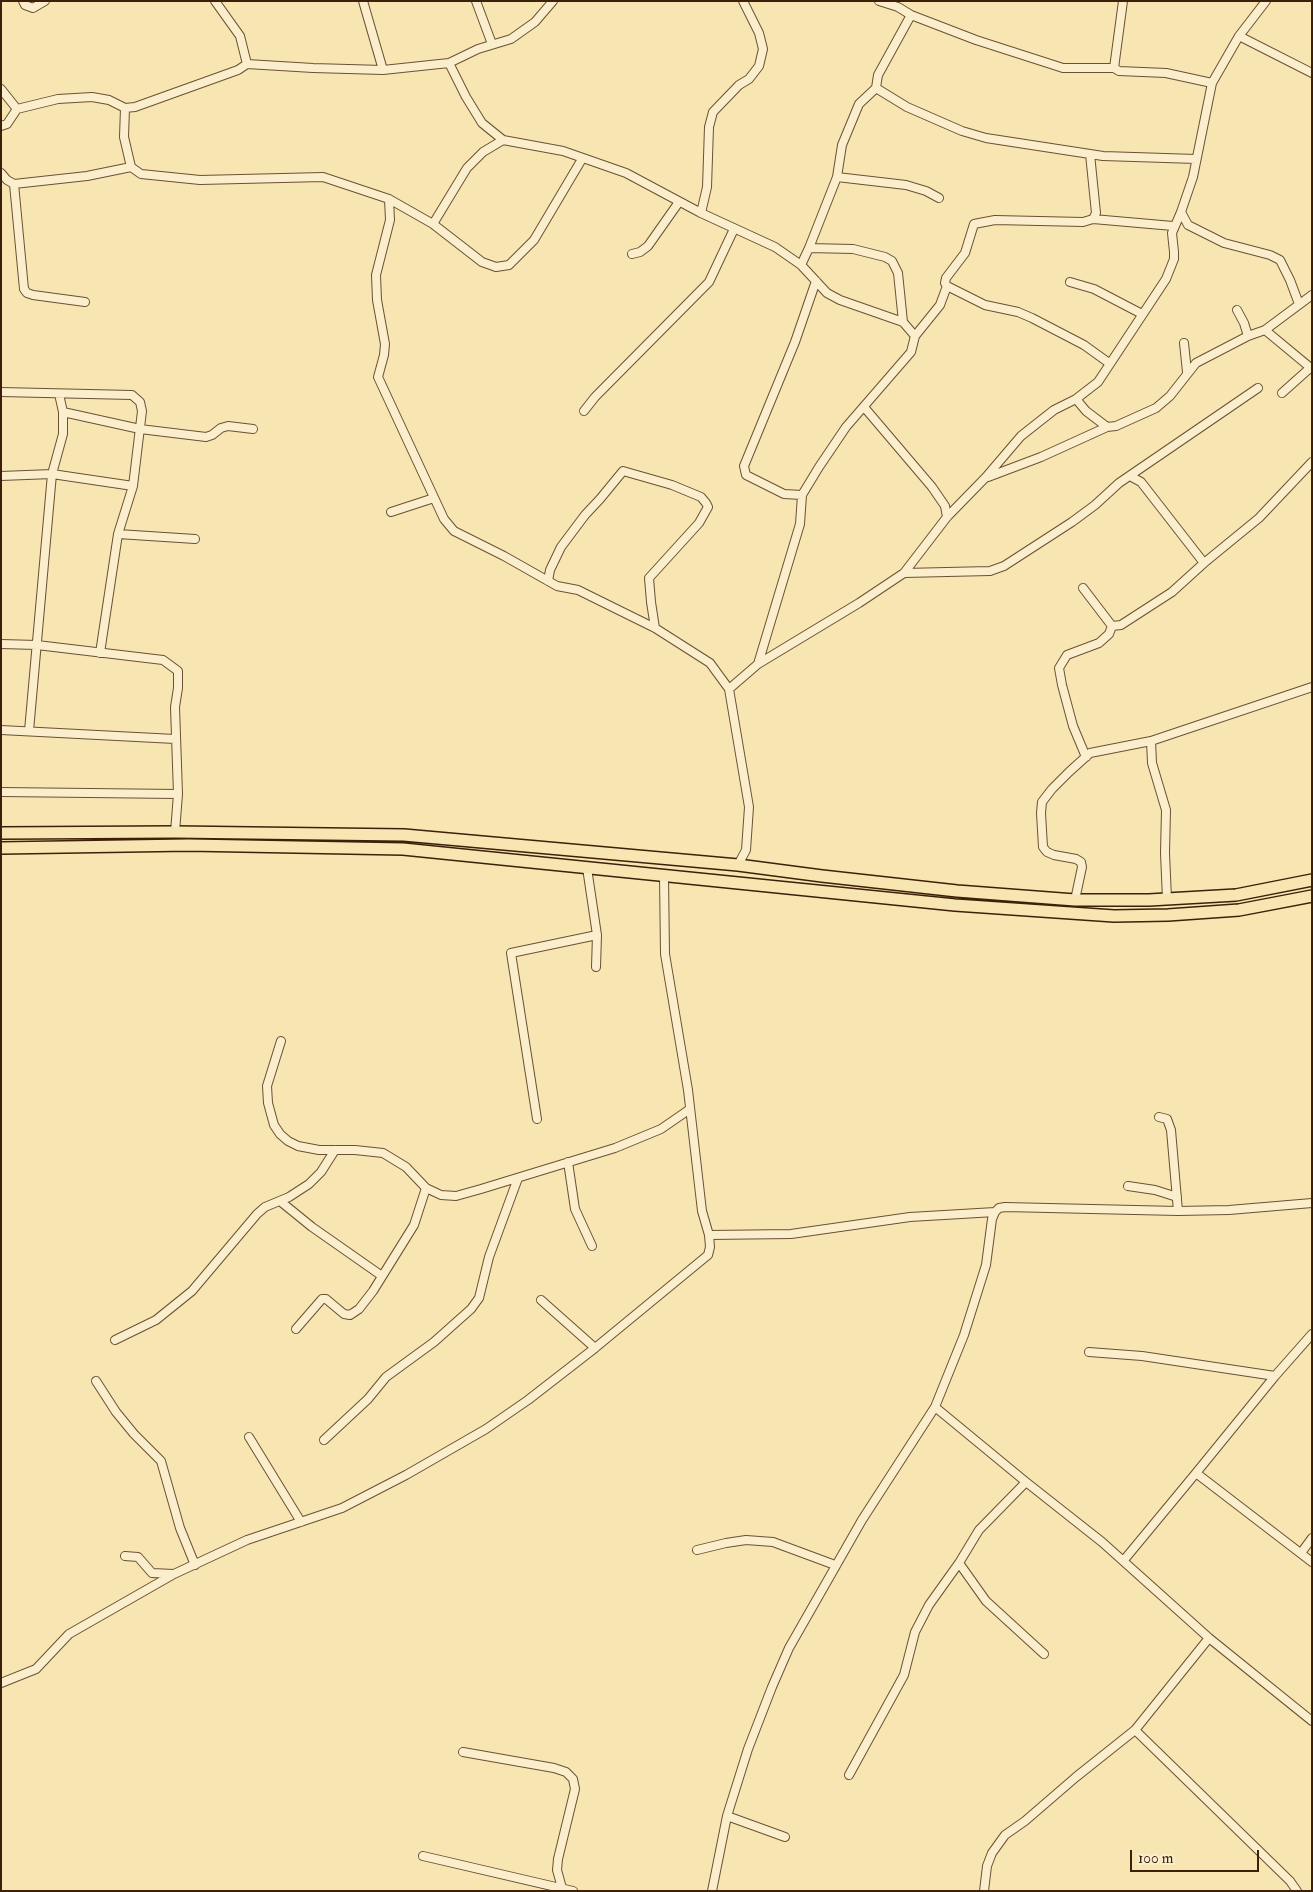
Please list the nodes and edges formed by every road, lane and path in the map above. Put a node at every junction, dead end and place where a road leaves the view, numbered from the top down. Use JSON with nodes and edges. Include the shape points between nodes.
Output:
{"nodes":[{"id":1,"x":23,"y":1,"type":"edge"},
{"id":2,"x":46,"y":1,"type":"edge"},
{"id":3,"x":215,"y":1,"type":"edge"},
{"id":4,"x":363,"y":1,"type":"edge"},
{"id":5,"x":476,"y":1,"type":"edge"},
{"id":6,"x":553,"y":1,"type":"edge"},
{"id":7,"x":879,"y":1,"type":"edge"},
{"id":8,"x":1123,"y":1,"type":"edge"},
{"id":9,"x":745,"y":2,"type":"edge"},
{"id":10,"x":1265,"y":2,"type":"edge"},
{"id":11,"x":911,"y":16,"type":"junction"},
{"id":12,"x":1239,"y":36,"type":"junction"},
{"id":13,"x":492,"y":44,"type":"junction"},
{"id":14,"x":449,"y":63,"type":"junction"},
{"id":15,"x":247,"y":64,"type":"junction"},
{"id":16,"x":1114,"y":68,"type":"junction"},
{"id":17,"x":383,"y":70,"type":"junction"},
{"id":18,"x":1312,"y":73,"type":"edge"},
{"id":19,"x":1212,"y":83,"type":"junction"},
{"id":20,"x":876,"y":88,"type":"junction"},
{"id":21,"x":1,"y":89,"type":"edge"},
{"id":22,"x":125,"y":108,"type":"junction"},
{"id":23,"x":17,"y":109,"type":"junction"},
{"id":24,"x":1,"y":126,"type":"edge"},
{"id":25,"x":503,"y":140,"type":"junction"},
{"id":26,"x":1090,"y":154,"type":"junction"},
{"id":27,"x":582,"y":159,"type":"junction"},
{"id":28,"x":1196,"y":159,"type":"junction"},
{"id":29,"x":131,"y":167,"type":"junction"},
{"id":30,"x":1,"y":173,"type":"edge"},
{"id":31,"x":837,"y":177,"type":"junction"},
{"id":32,"x":14,"y":184,"type":"junction"},
{"id":33,"x":939,"y":198,"type":"dead end"},
{"id":34,"x":389,"y":199,"type":"junction"},
{"id":35,"x":679,"y":202,"type":"junction"},
{"id":36,"x":1181,"y":212,"type":"junction"},
{"id":37,"x":701,"y":213,"type":"junction"},
{"id":38,"x":1093,"y":219,"type":"junction"},
{"id":39,"x":433,"y":224,"type":"junction"},
{"id":40,"x":1174,"y":226,"type":"junction"},
{"id":41,"x":734,"y":229,"type":"junction"},
{"id":42,"x":809,"y":248,"type":"junction"},
{"id":43,"x":632,"y":254,"type":"dead end"},
{"id":44,"x":801,"y":265,"type":"junction"},
{"id":45,"x":816,"y":281,"type":"junction"},
{"id":46,"x":1070,"y":282,"type":"dead end"},
{"id":47,"x":947,"y":286,"type":"junction"},
{"id":48,"x":1312,"y":295,"type":"edge"},
{"id":49,"x":85,"y":302,"type":"dead end"},
{"id":50,"x":1299,"y":304,"type":"junction"},
{"id":51,"x":1237,"y":310,"type":"dead end"},
{"id":52,"x":1142,"y":314,"type":"junction"},
{"id":53,"x":903,"y":322,"type":"junction"},
{"id":54,"x":1265,"y":330,"type":"junction"},
{"id":55,"x":915,"y":336,"type":"junction"},
{"id":56,"x":1248,"y":336,"type":"junction"},
{"id":57,"x":1184,"y":343,"type":"dead end"},
{"id":58,"x":1109,"y":363,"type":"junction"},
{"id":59,"x":1311,"y":368,"type":"edge"},
{"id":60,"x":1188,"y":372,"type":"junction"},
{"id":61,"x":1258,"y":388,"type":"dead end"},
{"id":62,"x":1,"y":392,"type":"edge"},
{"id":63,"x":1282,"y":393,"type":"dead end"},
{"id":64,"x":59,"y":394,"type":"junction"},
{"id":65,"x":1076,"y":399,"type":"junction"},
{"id":66,"x":864,"y":407,"type":"junction"},
{"id":67,"x":584,"y":411,"type":"dead end"},
{"id":68,"x":63,"y":412,"type":"junction"},
{"id":69,"x":1108,"y":427,"type":"junction"},
{"id":70,"x":140,"y":429,"type":"junction"},
{"id":71,"x":253,"y":429,"type":"dead end"},
{"id":72,"x":1312,"y":462,"type":"edge"},
{"id":73,"x":1140,"y":469,"type":"junction"},
{"id":74,"x":52,"y":474,"type":"junction"},
{"id":75,"x":1,"y":476,"type":"edge"},
{"id":76,"x":1130,"y":476,"type":"junction"},
{"id":77,"x":986,"y":477,"type":"junction"},
{"id":78,"x":1141,"y":482,"type":"junction"},
{"id":79,"x":133,"y":486,"type":"junction"},
{"id":80,"x":802,"y":495,"type":"junction"},
{"id":81,"x":434,"y":498,"type":"junction"},
{"id":82,"x":391,"y":512,"type":"dead end"},
{"id":83,"x":947,"y":517,"type":"junction"},
{"id":84,"x":118,"y":534,"type":"junction"},
{"id":85,"x":195,"y":539,"type":"dead end"},
{"id":86,"x":1204,"y":563,"type":"junction"},
{"id":87,"x":904,"y":573,"type":"junction"},
{"id":88,"x":548,"y":581,"type":"junction"},
{"id":89,"x":1083,"y":588,"type":"dead end"},
{"id":90,"x":1112,"y":626,"type":"junction"},
{"id":91,"x":655,"y":628,"type":"junction"},
{"id":92,"x":1,"y":644,"type":"edge"},
{"id":93,"x":36,"y":645,"type":"junction"},
{"id":94,"x":100,"y":653,"type":"junction"},
{"id":95,"x":758,"y":664,"type":"junction"},
{"id":96,"x":1312,"y":687,"type":"edge"},
{"id":97,"x":729,"y":689,"type":"junction"},
{"id":98,"x":1,"y":730,"type":"edge"},
{"id":99,"x":29,"y":731,"type":"junction"},
{"id":100,"x":175,"y":739,"type":"junction"},
{"id":101,"x":1152,"y":742,"type":"junction"},
{"id":102,"x":1086,"y":756,"type":"junction"},
{"id":103,"x":1,"y":792,"type":"edge"},
{"id":104,"x":178,"y":794,"type":"junction"},
{"id":105,"x":175,"y":832,"type":"junction"},
{"id":106,"x":1,"y":833,"type":"edge"},
{"id":107,"x":1,"y":848,"type":"edge"},
{"id":108,"x":738,"y":865,"type":"junction"},
{"id":109,"x":587,"y":868,"type":"junction"},
{"id":110,"x":664,"y":876,"type":"junction"},
{"id":111,"x":1312,"y":880,"type":"edge"},
{"id":112,"x":1312,"y":896,"type":"edge"},
{"id":113,"x":1167,"y":899,"type":"junction"},
{"id":114,"x":1075,"y":900,"type":"junction"},
{"id":115,"x":1102,"y":900,"type":"junction"},
{"id":116,"x":1100,"y":916,"type":"junction"},
{"id":117,"x":597,"y":935,"type":"junction"},
{"id":118,"x":596,"y":967,"type":"dead end"},
{"id":119,"x":281,"y":1041,"type":"dead end"},
{"id":120,"x":690,"y":1109,"type":"junction"},
{"id":121,"x":1159,"y":1117,"type":"dead end"},
{"id":122,"x":537,"y":1119,"type":"dead end"},
{"id":123,"x":335,"y":1150,"type":"junction"},
{"id":124,"x":568,"y":1162,"type":"junction"},
{"id":125,"x":518,"y":1178,"type":"junction"},
{"id":126,"x":1128,"y":1186,"type":"dead end"},
{"id":127,"x":426,"y":1188,"type":"junction"},
{"id":128,"x":1177,"y":1197,"type":"junction"},
{"id":129,"x":280,"y":1201,"type":"junction"},
{"id":130,"x":1312,"y":1203,"type":"edge"},
{"id":131,"x":1178,"y":1211,"type":"junction"},
{"id":132,"x":995,"y":1212,"type":"junction"},
{"id":133,"x":709,"y":1235,"type":"junction"},
{"id":134,"x":592,"y":1246,"type":"dead end"},
{"id":135,"x":382,"y":1276,"type":"junction"},
{"id":136,"x":541,"y":1300,"type":"dead end"},
{"id":137,"x":296,"y":1329,"type":"dead end"},
{"id":138,"x":1312,"y":1334,"type":"edge"},
{"id":139,"x":115,"y":1340,"type":"dead end"},
{"id":140,"x":595,"y":1348,"type":"junction"},
{"id":141,"x":1089,"y":1352,"type":"dead end"},
{"id":142,"x":1275,"y":1376,"type":"junction"},
{"id":143,"x":96,"y":1381,"type":"dead end"},
{"id":144,"x":935,"y":1407,"type":"junction"},
{"id":145,"x":249,"y":1437,"type":"dead end"},
{"id":146,"x":324,"y":1440,"type":"dead end"},
{"id":147,"x":1196,"y":1473,"type":"junction"},
{"id":148,"x":1026,"y":1482,"type":"junction"},
{"id":149,"x":301,"y":1522,"type":"junction"},
{"id":150,"x":1312,"y":1538,"type":"edge"},
{"id":151,"x":697,"y":1550,"type":"dead end"},
{"id":152,"x":1301,"y":1553,"type":"junction"},
{"id":153,"x":125,"y":1556,"type":"dead end"},
{"id":154,"x":1124,"y":1560,"type":"junction"},
{"id":155,"x":959,"y":1562,"type":"junction"},
{"id":156,"x":1312,"y":1562,"type":"edge"},
{"id":157,"x":195,"y":1565,"type":"junction"},
{"id":158,"x":835,"y":1565,"type":"junction"},
{"id":159,"x":174,"y":1574,"type":"junction"},
{"id":160,"x":1209,"y":1638,"type":"junction"},
{"id":161,"x":1044,"y":1654,"type":"dead end"},
{"id":162,"x":1,"y":1683,"type":"edge"},
{"id":163,"x":1312,"y":1721,"type":"edge"},
{"id":164,"x":1135,"y":1730,"type":"junction"},
{"id":165,"x":463,"y":1752,"type":"dead end"},
{"id":166,"x":849,"y":1775,"type":"dead end"},
{"id":167,"x":727,"y":1816,"type":"junction"},
{"id":168,"x":785,"y":1837,"type":"dead end"},
{"id":169,"x":423,"y":1856,"type":"dead end"},
{"id":170,"x":562,"y":1888,"type":"junction"},
{"id":171,"x":573,"y":1891,"type":"edge"},
{"id":172,"x":712,"y":1891,"type":"edge"},
{"id":173,"x":984,"y":1891,"type":"edge"},
{"id":174,"x":1297,"y":1891,"type":"edge"}],
"edges":[{"from":1,"to":2,"type":"street","via":[[33,8]]},
{"from":3,"to":15,"type":"street","via":[[240,36]]},
{"from":4,"to":17,"type":"street"},
{"from":5,"to":13,"type":"street"},
{"from":6,"to":13,"type":"street","via":[[535,22],[511,39]]},
{"from":7,"to":11,"type":"street","via":[[898,7]]},
{"from":8,"to":16,"type":"street"},
{"from":9,"to":37,"type":"street","via":[[760,33],[759,66],[712,112],[708,127],[707,187]]},
{"from":10,"to":12,"type":"street"},
{"from":11,"to":16,"type":"street","via":[[1063,68]]},
{"from":11,"to":20,"type":"street","via":[[878,75]]},
{"from":12,"to":18,"type":"street"},
{"from":12,"to":19,"type":"street"},
{"from":13,"to":14,"type":"street"},
{"from":14,"to":17,"type":"street"},
{"from":14,"to":25,"type":"street","via":[[482,123]]},
{"from":15,"to":17,"type":"street"},
{"from":15,"to":22,"type":"street","via":[[160,100]]},
{"from":16,"to":19,"type":"street","via":[[1119,71],[1166,73]]},
{"from":19,"to":28,"type":"street"},
{"from":20,"to":26,"type":"street","via":[[907,107],[962,131],[986,138]]},
{"from":20,"to":31,"type":"street","via":[[859,104],[842,145]]},
{"from":21,"to":23,"type":"street"},
{"from":22,"to":23,"type":"street","via":[[109,100],[92,98],[58,99]]},
{"from":22,"to":29,"type":"street","via":[[124,137]]},
{"from":23,"to":24,"type":"street","via":[[7,124]]},
{"from":25,"to":27,"type":"street","via":[[563,151]]},
{"from":25,"to":39,"type":"street","via":[[483,152],[467,168]]},
{"from":26,"to":28,"type":"street"},
{"from":26,"to":38,"type":"street","via":[[1096,212]]},
{"from":27,"to":35,"type":"street","via":[[626,173]]},
{"from":27,"to":39,"type":"street","via":[[534,240],[510,265],[496,267],[482,262]]},
{"from":28,"to":36,"type":"street"},
{"from":29,"to":32,"type":"street","via":[[87,176]]},
{"from":29,"to":34,"type":"street","via":[[141,174],[200,180],[323,178]]},
{"from":30,"to":32,"type":"street"},
{"from":31,"to":33,"type":"street","via":[[906,185]]},
{"from":31,"to":42,"type":"street"},
{"from":32,"to":49,"type":"street","via":[[24,289],[32,295]]},
{"from":34,"to":39,"type":"street"},
{"from":34,"to":81,"type":"street","via":[[390,220],[376,275],[376,300],[385,344],[378,377]]},
{"from":35,"to":37,"type":"street"},
{"from":35,"to":43,"type":"street","via":[[648,246]]},
{"from":36,"to":40,"type":"street"},
{"from":36,"to":50,"type":"street","via":[[1188,225],[1224,243],[1280,260]]},
{"from":37,"to":41,"type":"street"},
{"from":38,"to":40,"type":"street"},
{"from":38,"to":47,"type":"street","via":[[1083,222],[995,220],[974,224],[969,245],[946,278]]},
{"from":40,"to":52,"type":"street","via":[[1174,259],[1166,278]]},
{"from":41,"to":44,"type":"street","via":[[775,248]]},
{"from":41,"to":67,"type":"street","via":[[709,282]]},
{"from":42,"to":44,"type":"street"},
{"from":42,"to":53,"type":"street","via":[[853,249],[892,261],[898,273]]},
{"from":44,"to":45,"type":"street"},
{"from":45,"to":53,"type":"street","via":[[840,300]]},
{"from":45,"to":80,"type":"street","via":[[795,342],[744,466],[746,475],[784,494]]},
{"from":46,"to":52,"type":"street","via":[[1094,288]]},
{"from":47,"to":55,"type":"street","via":[[940,305]]},
{"from":47,"to":58,"type":"street","via":[[984,305],[1032,318],[1084,345]]},
{"from":48,"to":50,"type":"street"},
{"from":50,"to":54,"type":"street"},
{"from":51,"to":56,"type":"street"},
{"from":52,"to":58,"type":"street"},
{"from":53,"to":55,"type":"street"},
{"from":54,"to":56,"type":"street"},
{"from":54,"to":59,"type":"street"},
{"from":55,"to":66,"type":"street","via":[[911,352]]},
{"from":56,"to":60,"type":"street","via":[[1196,362]]},
{"from":57,"to":60,"type":"street"},
{"from":58,"to":65,"type":"street","via":[[1098,382]]},
{"from":59,"to":63,"type":"street"},
{"from":60,"to":69,"type":"street","via":[[1156,408]]},
{"from":61,"to":73,"type":"street"},
{"from":62,"to":64,"type":"street"},
{"from":64,"to":68,"type":"street"},
{"from":64,"to":70,"type":"street","via":[[132,395],[140,402]]},
{"from":65,"to":69,"type":"street"},
{"from":65,"to":77,"type":"street","via":[[1054,410],[1021,436]]},
{"from":66,"to":80,"type":"street","via":[[846,427]]},
{"from":66,"to":83,"type":"street","via":[[932,487],[945,506]]},
{"from":68,"to":70,"type":"street"},
{"from":68,"to":74,"type":"street","via":[[63,434]]},
{"from":69,"to":77,"type":"street"},
{"from":70,"to":71,"type":"street","via":[[206,437],[228,426]]},
{"from":70,"to":79,"type":"street"},
{"from":72,"to":86,"type":"street","via":[[1259,518]]},
{"from":73,"to":76,"type":"street"},
{"from":73,"to":78,"type":"street"},
{"from":74,"to":75,"type":"street"},
{"from":74,"to":79,"type":"street"},
{"from":74,"to":93,"type":"street"},
{"from":76,"to":78,"type":"street"},
{"from":76,"to":87,"type":"street","via":[[1072,522],[1004,566],[990,570]]},
{"from":77,"to":83,"type":"street"},
{"from":78,"to":86,"type":"street"},
{"from":79,"to":84,"type":"street"},
{"from":80,"to":95,"type":"street","via":[[800,524]]},
{"from":81,"to":82,"type":"street"},
{"from":81,"to":88,"type":"street","via":[[454,531]]},
{"from":83,"to":87,"type":"street"},
{"from":84,"to":85,"type":"street"},
{"from":84,"to":94,"type":"street"},
{"from":86,"to":90,"type":"street","via":[[1172,592],[1122,625]]},
{"from":87,"to":95,"type":"street"},
{"from":88,"to":91,"type":"street","via":[[578,590]]},
{"from":88,"to":91,"type":"street","via":[[561,547],[623,471],[701,497],[708,507],[699,523],[649,578]]},
{"from":89,"to":90,"type":"street"},
{"from":90,"to":102,"type":"street","via":[[1099,643],[1067,655],[1060,668],[1073,726]]},
{"from":91,"to":97,"type":"street","via":[[710,663]]},
{"from":92,"to":93,"type":"street"},
{"from":93,"to":94,"type":"street"},
{"from":93,"to":99,"type":"street"},
{"from":94,"to":100,"type":"street","via":[[163,660],[178,670]]},
{"from":95,"to":97,"type":"street"},
{"from":96,"to":101,"type":"street"},
{"from":97,"to":108,"type":"street","via":[[749,806],[746,850]]},
{"from":98,"to":99,"type":"street"},
{"from":99,"to":100,"type":"street"},
{"from":100,"to":104,"type":"street"},
{"from":101,"to":102,"type":"street"},
{"from":101,"to":113,"type":"street","via":[[1152,763],[1166,810]]},
{"from":102,"to":114,"type":"street","via":[[1052,789],[1042,802],[1041,813],[1046,852],[1081,862]]},
{"from":103,"to":104,"type":"street"},
{"from":104,"to":105,"type":"street"},
{"from":105,"to":106,"type":"main road"},
{"from":105,"to":108,"type":"main road","via":[[404,835]]},
{"from":107,"to":109,"type":"main road","via":[[189,845],[403,849]]},
{"from":108,"to":114,"type":"main road","via":[[947,890]]},
{"from":109,"to":110,"type":"main road"},
{"from":109,"to":117,"type":"street"},
{"from":110,"to":116,"type":"main road"},
{"from":110,"to":120,"type":"street","via":[[665,954]]},
{"from":111,"to":113,"type":"main road","via":[[1236,894]]},
{"from":112,"to":116,"type":"main road","via":[[1239,910]]},
{"from":113,"to":115,"type":"main road"},
{"from":114,"to":115,"type":"main road"},
{"from":115,"to":116,"type":"main road"},
{"from":117,"to":118,"type":"street"},
{"from":117,"to":122,"type":"street","via":[[511,954]]},
{"from":119,"to":123,"type":"street","via":[[267,1086],[274,1125],[288,1141],[298,1146]]},
{"from":120,"to":124,"type":"street","via":[[662,1129]]},
{"from":120,"to":133,"type":"street","via":[[702,1211]]},
{"from":121,"to":128,"type":"street","via":[[1167,1119],[1171,1130]]},
{"from":123,"to":127,"type":"street","via":[[383,1153],[406,1167]]},
{"from":123,"to":129,"type":"street","via":[[309,1184]]},
{"from":124,"to":125,"type":"street"},
{"from":124,"to":134,"type":"street","via":[[575,1209]]},
{"from":125,"to":127,"type":"street","via":[[456,1196],[441,1195]]},
{"from":125,"to":146,"type":"street","via":[[489,1257],[478,1298],[471,1309],[434,1342],[386,1376],[368,1399]]},
{"from":126,"to":128,"type":"street"},
{"from":127,"to":135,"type":"street","via":[[414,1225]]},
{"from":128,"to":131,"type":"street"},
{"from":129,"to":135,"type":"street"},
{"from":129,"to":139,"type":"street","via":[[257,1214],[192,1291],[156,1320]]},
{"from":130,"to":131,"type":"street"},
{"from":131,"to":132,"type":"street","via":[[1005,1207]]},
{"from":132,"to":133,"type":"street","via":[[910,1217],[791,1234]]},
{"from":132,"to":144,"type":"street","via":[[986,1265],[964,1335]]},
{"from":133,"to":140,"type":"street","via":[[708,1255]]},
{"from":135,"to":137,"type":"street","via":[[359,1309],[350,1315],[322,1299]]},
{"from":136,"to":140,"type":"street"},
{"from":138,"to":142,"type":"street"},
{"from":140,"to":149,"type":"street","via":[[486,1429],[342,1508]]},
{"from":141,"to":142,"type":"street","via":[[1142,1356]]},
{"from":142,"to":147,"type":"street"},
{"from":143,"to":157,"type":"street","via":[[116,1412],[161,1461],[180,1528]]},
{"from":144,"to":148,"type":"street"},
{"from":144,"to":158,"type":"street"},
{"from":145,"to":149,"type":"street"},
{"from":147,"to":152,"type":"street"},
{"from":147,"to":154,"type":"street"},
{"from":148,"to":154,"type":"street"},
{"from":148,"to":155,"type":"street","via":[[979,1530]]},
{"from":149,"to":157,"type":"street","via":[[247,1540]]},
{"from":150,"to":152,"type":"street"},
{"from":151,"to":158,"type":"street","via":[[739,1541],[773,1542]]},
{"from":152,"to":156,"type":"street"},
{"from":153,"to":159,"type":"street","via":[[138,1558],[152,1573]]},
{"from":154,"to":160,"type":"street"},
{"from":155,"to":161,"type":"street","via":[[986,1601]]},
{"from":155,"to":166,"type":"street","via":[[929,1605],[915,1632],[904,1675]]},
{"from":157,"to":159,"type":"street"},
{"from":158,"to":167,"type":"street","via":[[772,1686]]},
{"from":159,"to":162,"type":"street","via":[[70,1634],[36,1669]]},
{"from":160,"to":163,"type":"street"},
{"from":160,"to":164,"type":"street"},
{"from":164,"to":173,"type":"street","via":[[1005,1835],[987,1866]]},
{"from":164,"to":174,"type":"street"},
{"from":165,"to":170,"type":"street","via":[[554,1768],[566,1772],[573,1779],[575,1789],[558,1859]]},
{"from":167,"to":168,"type":"street"},
{"from":167,"to":172,"type":"street"},
{"from":169,"to":170,"type":"street"},
{"from":170,"to":171,"type":"street"}]}
